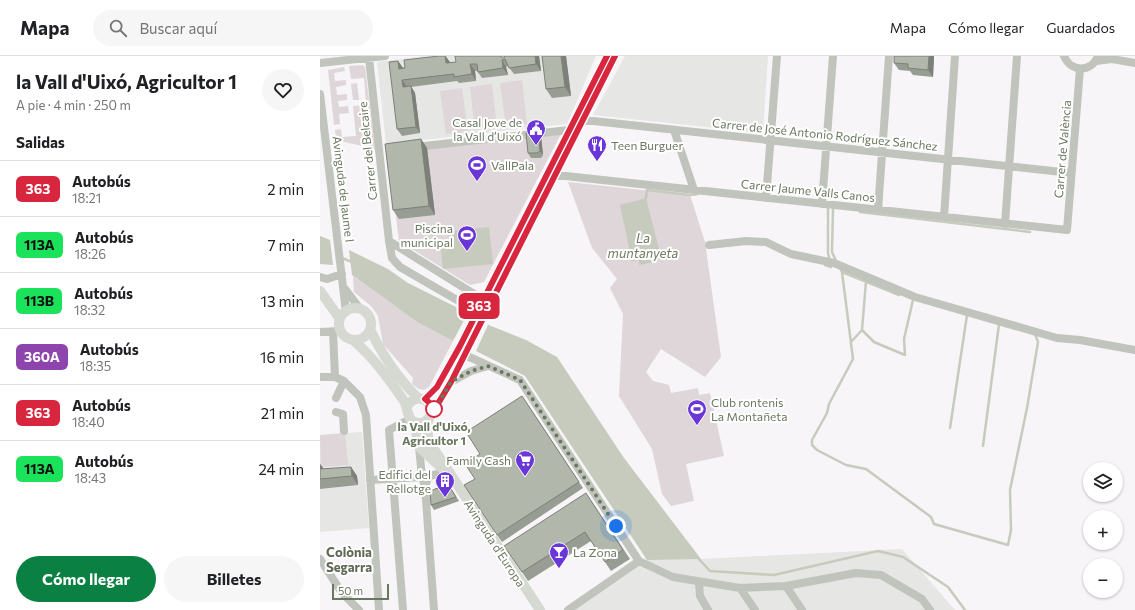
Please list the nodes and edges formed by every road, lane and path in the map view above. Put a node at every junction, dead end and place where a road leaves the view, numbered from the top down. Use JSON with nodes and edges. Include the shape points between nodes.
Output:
{"nodes":[{"id":1,"x":381,"y":56,"type":"edge"},
{"id":2,"x":385,"y":56,"type":"edge"},
{"id":3,"x":607,"y":56,"type":"edge"},
{"id":4,"x":615,"y":56,"type":"edge"},
{"id":5,"x":777,"y":56,"type":"edge"},
{"id":6,"x":833,"y":56,"type":"edge"},
{"id":7,"x":889,"y":56,"type":"edge"},
{"id":8,"x":955,"y":56,"type":"edge"},
{"id":9,"x":1017,"y":56,"type":"edge"},
{"id":10,"x":1064,"y":56,"type":"edge"},
{"id":11,"x":369,"y":58,"type":"junction"},
{"id":12,"x":1097,"y":58,"type":"edge"},
{"id":13,"x":320,"y":63,"type":"edge"},
{"id":14,"x":1135,"y":63,"type":"edge"},
{"id":15,"x":1080,"y":69,"type":"junction"},
{"id":16,"x":320,"y":94,"type":"edge"},
{"id":17,"x":579,"y":119,"type":"junction"},
{"id":18,"x":569,"y":130,"type":"junction"},
{"id":19,"x":674,"y":130,"type":"junction"},
{"id":20,"x":771,"y":140,"type":"junction"},
{"id":21,"x":826,"y":146,"type":"junction"},
{"id":22,"x":403,"y":148,"type":"edge"},
{"id":23,"x":882,"y":152,"type":"junction"},
{"id":24,"x":948,"y":160,"type":"junction"},
{"id":25,"x":1009,"y":166,"type":"junction"},
{"id":26,"x":1071,"y":173,"type":"junction"},
{"id":27,"x":550,"y":174,"type":"junction"},
{"id":28,"x":694,"y":190,"type":"junction"},
{"id":29,"x":766,"y":198,"type":"junction"},
{"id":30,"x":822,"y":204,"type":"junction"},
{"id":31,"x":878,"y":210,"type":"junction"},
{"id":32,"x":944,"y":217,"type":"junction"},
{"id":33,"x":1005,"y":224,"type":"junction"},
{"id":34,"x":1067,"y":230,"type":"joint"},
{"id":35,"x":389,"y":241,"type":"junction"},
{"id":36,"x":709,"y":245,"type":"dead end"},
{"id":37,"x":342,"y":271,"type":"junction"},
{"id":38,"x":320,"y":278,"type":"edge"},
{"id":39,"x":344,"y":288,"type":"junction"},
{"id":40,"x":323,"y":294,"type":"edge"},
{"id":41,"x":482,"y":299,"type":"junction"},
{"id":42,"x":360,"y":309,"type":"junction"},
{"id":43,"x":475,"y":313,"type":"junction"},
{"id":44,"x":344,"y":314,"type":"junction"},
{"id":45,"x":370,"y":329,"type":"junction"},
{"id":46,"x":320,"y":332,"type":"edge"},
{"id":47,"x":337,"y":332,"type":"junction"},
{"id":48,"x":353,"y":340,"type":"junction"},
{"id":49,"x":1135,"y":349,"type":"edge"},
{"id":50,"x":464,"y":350,"type":"junction"},
{"id":51,"x":488,"y":366,"type":"junction"},
{"id":52,"x":320,"y":377,"type":"edge"},
{"id":53,"x":335,"y":377,"type":"junction"},
{"id":54,"x":344,"y":381,"type":"junction"},
{"id":55,"x":451,"y":382,"type":"junction"},
{"id":56,"x":336,"y":398,"type":"dead end"},
{"id":57,"x":422,"y":398,"type":"junction"},
{"id":58,"x":407,"y":406,"type":"junction"},
{"id":59,"x":336,"y":412,"type":"dead end"},
{"id":60,"x":430,"y":416,"type":"junction"},
{"id":61,"x":412,"y":420,"type":"junction"},
{"id":62,"x":344,"y":431,"type":"dead end"},
{"id":63,"x":419,"y":447,"type":"junction"},
{"id":64,"x":433,"y":449,"type":"junction"},
{"id":65,"x":433,"y":462,"type":"junction"},
{"id":66,"x":451,"y":476,"type":"junction"},
{"id":67,"x":426,"y":477,"type":"junction"},
{"id":68,"x":393,"y":479,"type":"junction"},
{"id":69,"x":370,"y":480,"type":"junction"},
{"id":70,"x":320,"y":559,"type":"edge"},
{"id":71,"x":639,"y":561,"type":"junction"},
{"id":72,"x":699,"y":582,"type":"junction"},
{"id":73,"x":786,"y":586,"type":"junction"},
{"id":74,"x":740,"y":588,"type":"junction"},
{"id":75,"x":359,"y":610,"type":"edge"},
{"id":76,"x":379,"y":610,"type":"edge"},
{"id":77,"x":403,"y":610,"type":"edge"},
{"id":78,"x":434,"y":610,"type":"edge"},
{"id":79,"x":540,"y":610,"type":"edge"},
{"id":80,"x":568,"y":610,"type":"edge"},
{"id":81,"x":708,"y":610,"type":"edge"},
{"id":82,"x":755,"y":610,"type":"edge"},
{"id":83,"x":802,"y":610,"type":"edge"},
{"id":84,"x":930,"y":610,"type":"edge"}],
"edges":[{"from":1,"to":2,"type":"street"},
{"from":1,"to":11,"type":"street"},
{"from":3,"to":17,"type":"street"},
{"from":4,"to":17,"type":"street"},
{"from":5,"to":20,"type":"street"},
{"from":6,"to":21,"type":"street"},
{"from":7,"to":23,"type":"street"},
{"from":8,"to":24,"type":"street"},
{"from":9,"to":25,"type":"street"},
{"from":10,"to":15,"type":"street","via":[[1071,65]]},
{"from":11,"to":13,"type":"street"},
{"from":11,"to":35,"type":"street","name":"Carrer del Belcaire","via":[[383,151]]},
{"from":12,"to":14,"type":"street"},
{"from":12,"to":15,"type":"street","via":[[1088,68]]},
{"from":15,"to":26,"type":"street","name":"Carrer de València"},
{"from":16,"to":37,"type":"street","name":"Avinguda de Jaume I"},
{"from":17,"to":18,"type":"street"},
{"from":17,"to":19,"type":"street","name":"Carrer de José Antonio Rodríguez Sánchez"},
{"from":17,"to":27,"type":"street"},
{"from":18,"to":22,"type":"street"},
{"from":18,"to":27,"type":"street"},
{"from":19,"to":20,"type":"street","name":"Carrer de José Antonio Rodríguez Sánchez"},
{"from":19,"to":28,"type":"street"},
{"from":20,"to":21,"type":"street","name":"Carrer de José Antonio Rodríguez Sánchez"},
{"from":20,"to":29,"type":"street"},
{"from":21,"to":23,"type":"street","name":"Carrer de José Antonio Rodríguez Sánchez"},
{"from":21,"to":30,"type":"street"},
{"from":23,"to":24,"type":"street","name":"Carrer de José Antonio Rodríguez Sánchez"},
{"from":23,"to":31,"type":"street"},
{"from":24,"to":25,"type":"street","name":"Carrer de José Antonio Rodríguez Sánchez"},
{"from":24,"to":32,"type":"street"},
{"from":25,"to":26,"type":"street","name":"Carrer de José Antonio Rodríguez Sánchez"},
{"from":25,"to":33,"type":"street"},
{"from":26,"to":34,"type":"street","name":"Carrer de València"},
{"from":27,"to":28,"type":"street","name":"Carrer Jaume Valls Canos"},
{"from":27,"to":41,"type":"street"},
{"from":27,"to":50,"type":"street","via":[[482,320]]},
{"from":28,"to":29,"type":"street","name":"Carrer Jaume Valls Canos"},
{"from":29,"to":30,"type":"street","name":"Carrer Jaume Valls Canos"},
{"from":30,"to":31,"type":"street","name":"Carrer Jaume Valls Canos"},
{"from":31,"to":32,"type":"street","name":"Carrer Jaume Valls Canos"},
{"from":32,"to":33,"type":"street","name":"Carrer Jaume Valls Canos"},
{"from":33,"to":34,"type":"street","name":"Carrer Jaume Valls Canos"},
{"from":35,"to":41,"type":"street"},
{"from":35,"to":43,"type":"street","name":"Carrer del Belcaire","via":[[392,258],[400,267]]},
{"from":36,"to":49,"type":"street","via":[[746,241],[766,242],[791,254],[834,263],[915,298],[1057,338]]},
{"from":37,"to":38,"type":"street","via":[[327,279]]},
{"from":37,"to":39,"type":"street","name":"Avinguda de Jaume I"},
{"from":39,"to":42,"type":"street","name":"Avinguda de Jaume I"},
{"from":39,"to":44,"type":"street","name":"Avinguda de Jaume I"},
{"from":40,"to":44,"type":"main road"},
{"from":41,"to":43,"type":"street"},
{"from":42,"to":44,"type":"main road"},
{"from":42,"to":45,"type":"main road","via":[[370,319]]},
{"from":43,"to":50,"type":"street"},
{"from":44,"to":47,"type":"main road"},
{"from":45,"to":48,"type":"main road","via":[[362,338]]},
{"from":45,"to":57,"type":"main road","via":[[379,348],[406,385]]},
{"from":46,"to":47,"type":"street"},
{"from":47,"to":48,"type":"main road"},
{"from":47,"to":53,"type":"street"},
{"from":48,"to":58,"type":"main road","via":[[371,356]]},
{"from":50,"to":51,"type":"street"},
{"from":50,"to":55,"type":"street"},
{"from":50,"to":57,"type":"street","via":[[437,387]]},
{"from":51,"to":55,"type":"street","via":[[471,371]]},
{"from":51,"to":71,"type":"street","via":[[520,380],[590,493]]},
{"from":52,"to":53,"type":"street"},
{"from":53,"to":54,"type":"street"},
{"from":54,"to":56,"type":"street"},
{"from":54,"to":69,"type":"street","via":[[360,397],[366,415]]},
{"from":55,"to":60,"type":"street"},
{"from":57,"to":58,"type":"main road","via":[[411,401]]},
{"from":57,"to":60,"type":"main road","via":[[431,404]]},
{"from":58,"to":61,"type":"main road"},
{"from":59,"to":62,"type":"street","via":[[343,414]]},
{"from":60,"to":61,"type":"main road","via":[[421,424]]},
{"from":60,"to":64,"type":"main road","name":"Avinguda d'Europa","via":[[428,440]]},
{"from":61,"to":63,"type":"main road"},
{"from":61,"to":68,"type":"street","via":[[390,430]]},
{"from":63,"to":65,"type":"main road","name":"Avinguda d'Europa"},
{"from":63,"to":67,"type":"street"},
{"from":64,"to":65,"type":"street"},
{"from":64,"to":66,"type":"main road","name":"Avinguda d'Europa"},
{"from":65,"to":66,"type":"main road","name":"Avinguda d'Europa"},
{"from":65,"to":67,"type":"street"},
{"from":66,"to":67,"type":"street","via":[[438,474]]},
{"from":66,"to":79,"type":"main road","name":"Avinguda d'Europa","via":[[504,549]]},
{"from":67,"to":68,"type":"street"},
{"from":67,"to":78,"type":"street"},
{"from":68,"to":69,"type":"street"},
{"from":68,"to":77,"type":"street"},
{"from":69,"to":76,"type":"street"},
{"from":70,"to":75,"type":"street","via":[[342,593]]},
{"from":71,"to":72,"type":"street","via":[[673,577]]},
{"from":71,"to":80,"type":"street"},
{"from":72,"to":74,"type":"street"},
{"from":72,"to":81,"type":"street","via":[[700,596]]},
{"from":73,"to":74,"type":"street"},
{"from":73,"to":83,"type":"street"},
{"from":73,"to":84,"type":"street","via":[[856,572],[882,575],[922,599]]},
{"from":74,"to":82,"type":"street"}]}
